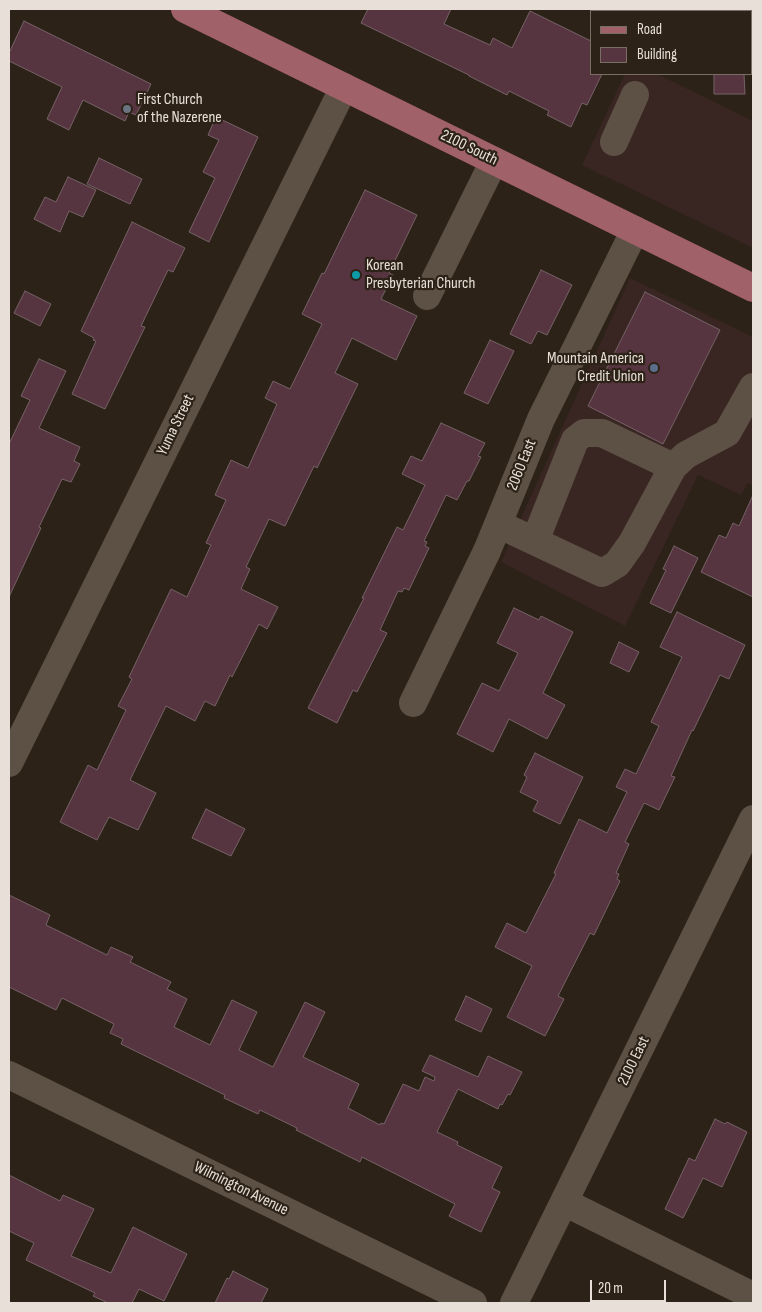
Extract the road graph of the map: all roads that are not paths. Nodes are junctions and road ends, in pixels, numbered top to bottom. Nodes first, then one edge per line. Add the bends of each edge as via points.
1 (186, 9) edge
2 (344, 87) junction
3 (635, 95) dead end
4 (614, 142) dead end
5 (494, 161) junction
6 (635, 230) junction
7 (753, 288) edge
8 (426, 296) dead end
9 (753, 387) edge
10 (673, 468) junction
11 (498, 524) junction
12 (535, 541) junction
13 (413, 703) dead end
14 (9, 763) edge
15 (753, 820) edge
16 (9, 1075) edge
17 (564, 1202) junction
18 (753, 1296) edge
19 (472, 1303) edge
20 (514, 1303) edge

1 - 2 main road, 2100 South
2 - 5 main road, 2100 South
2 - 14 street, Yuma Street
3 - 4 street
5 - 6 main road, 2100 South
5 - 8 street
6 - 7 main road, 2100 South
6 - 11 street, 2060 East via 547,406
9 - 10 street via 727,433 686,455
10 - 12 street via 617,564 602,572
10 - 12 street via 602,433 584,433 575,440
11 - 12 street
11 - 13 street, 2060 East
15 - 17 street, 2100 East
16 - 19 street, Wilmington Avenue
17 - 18 street
17 - 20 street, 2100 East

